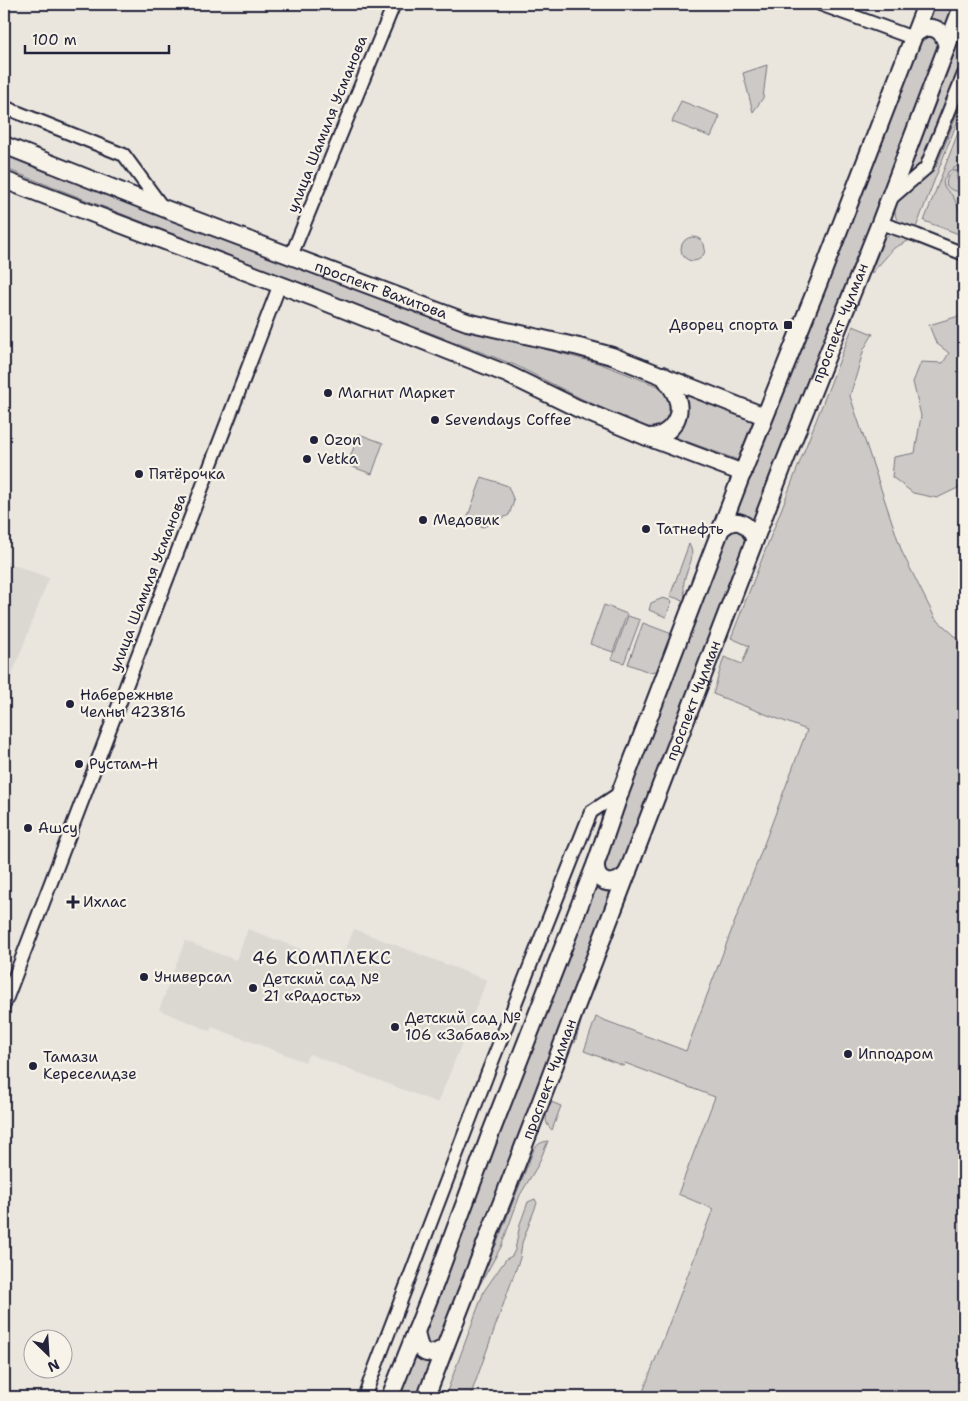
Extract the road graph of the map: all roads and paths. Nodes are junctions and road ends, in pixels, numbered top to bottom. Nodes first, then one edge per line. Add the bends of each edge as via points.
1 (394, 4) edge
2 (820, 4) edge
3 (926, 4) edge
4 (963, 4) edge
5 (913, 37) junction
6 (947, 47) junction
7 (964, 74) edge
8 (4, 107) edge
9 (4, 145) edge
10 (4, 180) edge
11 (889, 200) junction
12 (163, 208) junction
13 (880, 223) junction
14 (964, 254) edge
15 (291, 256) junction
16 (280, 284) junction
17 (663, 375) junction
18 (764, 416) junction
19 (648, 438) junction
20 (743, 473) junction
21 (721, 529) junction
22 (755, 540) junction
23 (620, 793) junction
24 (596, 863) junction
25 (628, 872) junction
26 (4, 1005) edge
27 (416, 1331) junction
28 (444, 1348) junction
29 (364, 1397) edge
30 (390, 1397) edge
31 (426, 1397) edge

1 - 15 street, улица Шамиля Усманова
2 - 5 street
3 - 5 main road
4 - 6 main road, проспект Чулман
5 - 6 main road via 922,29 933,28 945,36
5 - 18 main road
6 - 11 main road, проспект Чулман
7 - 11 street via 926,168
8 - 12 street via 124,155
9 - 12 main road, проспект Вахитова
10 - 16 main road, проспект Вахитова
11 - 13 main road, проспект Чулман
12 - 15 main road, проспект Вахитова
13 - 14 street
13 - 22 main road, проспект Чулман
15 - 17 main road, проспект Вахитова via 467,322 579,347
16 - 19 main road, проспект Вахитова via 507,374
16 - 26 street, улица Шамиля Усманова
17 - 18 main road, проспект Вахитова
17 - 19 main road via 676,396 679,412 668,432
18 - 20 main road
19 - 20 main road, проспект Вахитова
20 - 21 main road
21 - 22 main road via 728,523 743,523
21 - 23 main road
22 - 25 main road, проспект Чулман
23 - 24 main road
23 - 29 street via 591,812
24 - 25 main road via 599,878 603,881 619,881
24 - 27 main road
25 - 28 main road, проспект Чулман
27 - 28 main road via 422,1351 435,1354
27 - 30 main road
28 - 31 main road, проспект Чулман

